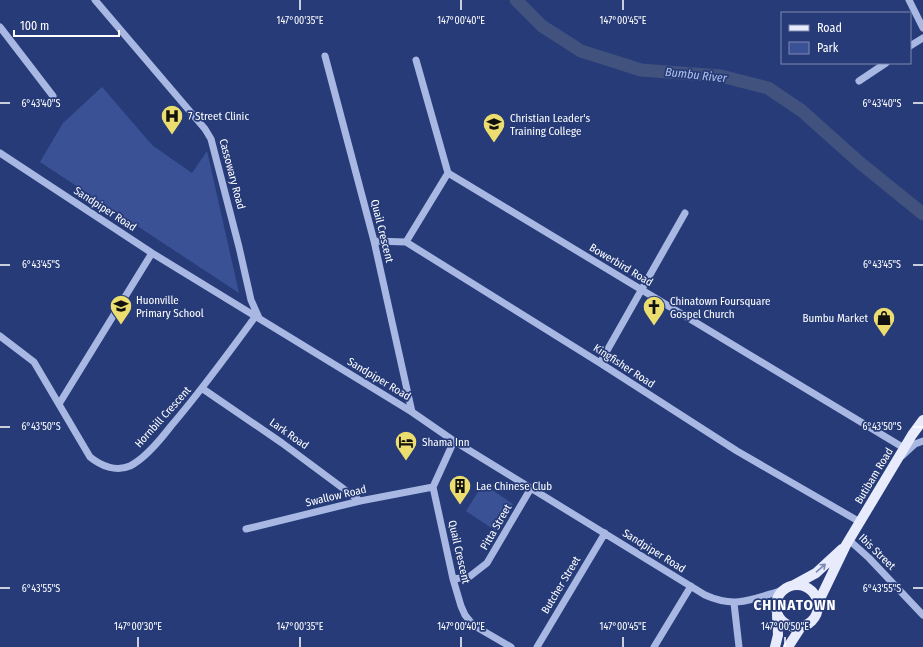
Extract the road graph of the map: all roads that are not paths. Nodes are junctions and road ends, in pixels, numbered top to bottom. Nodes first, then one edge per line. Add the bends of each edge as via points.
1 (95, 0) edge
2 (909, 0) edge
3 (0, 27) edge
4 (923, 28) edge
5 (923, 38) edge
6 (911, 45) edge
7 (325, 56) dead end
8 (416, 60) dead end
9 (884, 64) edge
10 (859, 81) dead end
11 (53, 96) dead end
12 (0, 153) edge
13 (448, 173) junction
14 (685, 213) dead end
15 (374, 241) junction
16 (406, 242) junction
17 (152, 253) junction
18 (640, 290) junction
19 (258, 319) junction
20 (0, 336) edge
21 (600, 363) junction
22 (203, 389) junction
23 (59, 404) junction
24 (412, 412) junction
25 (923, 420) edge
26 (454, 441) junction
27 (923, 441) edge
28 (904, 448) junction
29 (896, 462) junction
30 (433, 486) junction
31 (531, 488) junction
32 (360, 501) junction
33 (860, 522) junction
34 (246, 529) dead end
35 (604, 533) junction
36 (847, 542) junction
37 (453, 579) junction
38 (691, 586) junction
39 (788, 588) junction
40 (755, 599) junction
41 (734, 603) junction
42 (818, 603) junction
43 (776, 611) junction
44 (923, 615) edge
45 (801, 627) junction
46 (511, 647) edge
47 (537, 647) edge
48 (654, 647) edge
49 (739, 647) edge
50 (775, 647) edge
51 (788, 647) edge

1 - 19 street, Cassowary Road via 211,139
2 - 4 street
3 - 11 street
5 - 6 street
7 - 15 street, Quail Crescent
8 - 13 street
9 - 10 street
12 - 17 street, Sandpiper Road
13 - 16 street
13 - 18 street, Bowerbird Road
14 - 18 street
15 - 16 street
15 - 24 street, Quail Crescent
16 - 21 street, Kingfisher Road
17 - 19 street, Sandpiper Road
17 - 23 street
18 - 21 street
18 - 28 street, Bowerbird Road
19 - 22 street, Hornbill Crescent
19 - 24 street, Sandpiper Road
20 - 23 street, Hornbill Crescent via 34,362
21 - 33 street, Kingfisher Road via 737,451
22 - 23 street, Hornbill Crescent via 159,441 130,466 122,468 98,464 90,457
22 - 32 street, Lark Road
24 - 26 street, Sandpiper Road
25 - 28 main road, Butibam Road
26 - 30 street
26 - 31 street, Sandpiper Road
27 - 29 street via 915,444
28 - 29 main road, Butibam Road
29 - 33 main road, Butibam Road
30 - 32 street, Swallow Road
30 - 37 street, Quail Crescent
31 - 35 street, Sandpiper Road
31 - 37 street, Pitta Street via 487,563 469,577
32 - 34 street, Swallow Road
33 - 36 main road, Butibam Road
35 - 38 street, Sandpiper Road
35 - 47 street, Butcher Street
39 -> 36 main road, Butibam Road via 816,573
36 - 42 main road, Butibam Road
36 - 44 street, Ibis Street via 869,558
37 - 46 street, Quail Crescent via 461,606 472,625
38 - 41 street, Sandpiper Road via 713,598
38 - 48 street
39 - 40 street, Sandpiper Road
39 - 42 main road via 801,586 809,589
39 - 43 main road via 779,595
40 - 41 street, Sandpiper Road
40 - 43 street
41 - 49 street
42 - 45 main road via 818,612 814,620
43 - 45 main road via 786,625
43 - 50 main road via 778,635
45 - 51 main road

